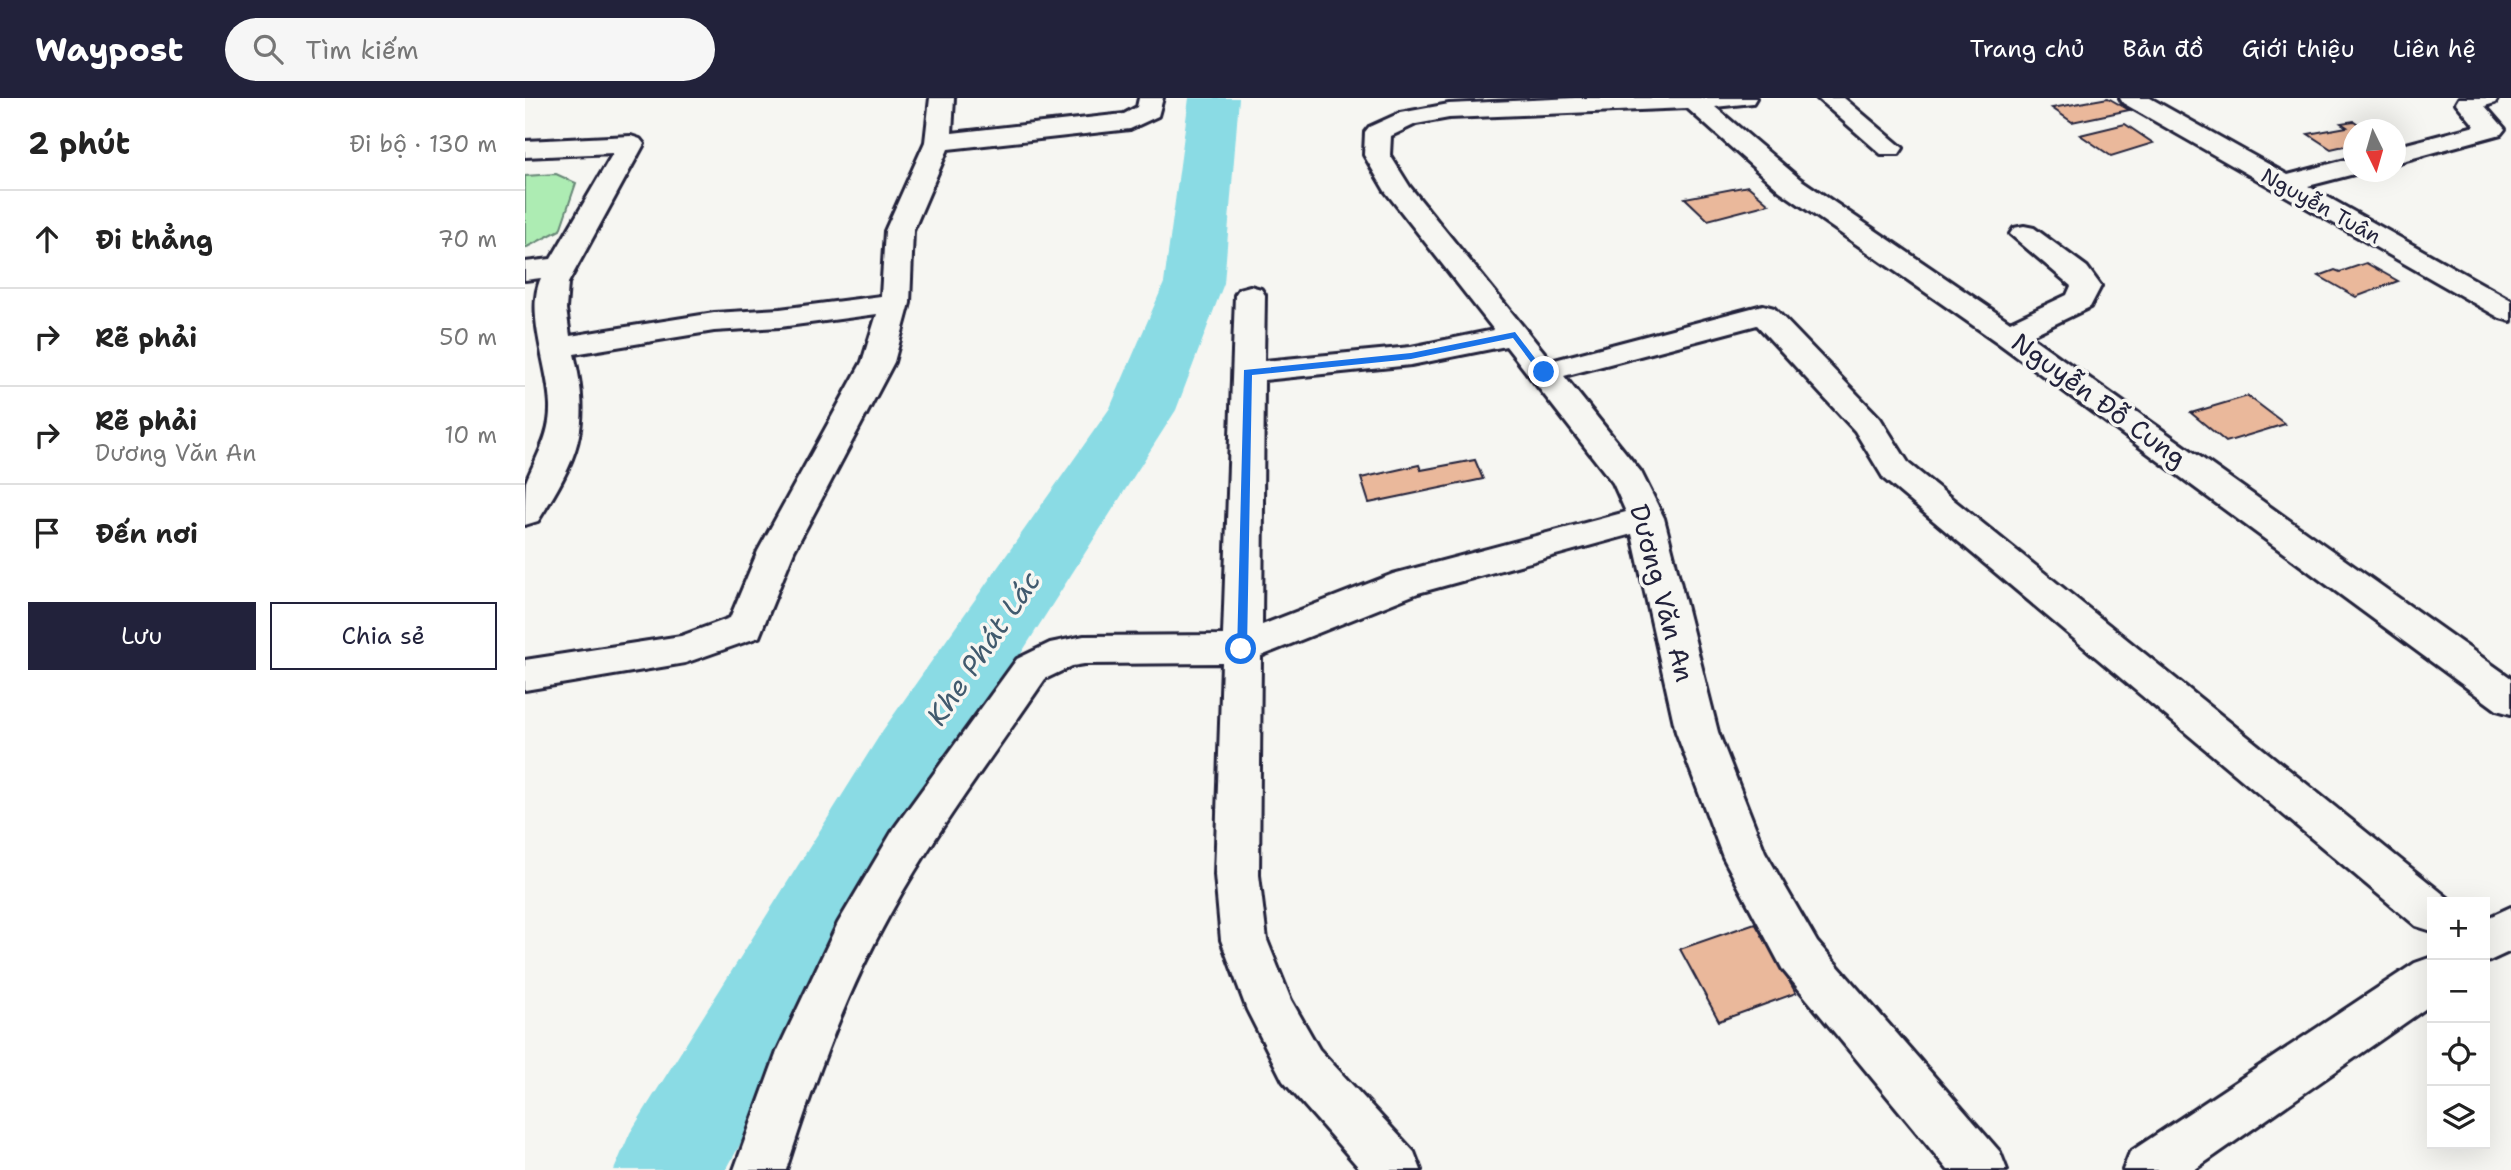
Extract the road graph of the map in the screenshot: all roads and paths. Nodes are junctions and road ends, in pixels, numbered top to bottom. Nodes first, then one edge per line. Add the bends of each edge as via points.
1 (942, 98) edge
2 (1151, 98) edge
3 (1744, 98) edge
4 (1829, 98) edge
5 (2132, 98) edge
6 (2486, 98) edge
7 (1692, 100) edge
8 (1474, 103) edge
9 (938, 142) junction
10 (1890, 148) dead end
11 (525, 149) edge
12 (2406, 152) edge
13 (2343, 169) edge
14 (2282, 185) junction
15 (2024, 234) dead end
16 (561, 267) junction
17 (525, 271) edge
18 (1250, 295) dead end
19 (895, 303) junction
20 (2511, 312) edge
21 (1515, 335) junction
22 (2008, 335) junction
23 (555, 348) junction
24 (1248, 372) junction
25 (1544, 372) junction
26 (525, 513) edge
27 (1646, 518) junction
28 (1241, 649) junction
29 (525, 675) edge
30 (2511, 699) edge
31 (2427, 908) edge
32 (2511, 927) edge
33 (2490, 940) edge
34 (2427, 981) edge
35 (760, 1170) edge
36 (1395, 1170) edge
37 (1981, 1170) edge
38 (2149, 1170) edge

1 - 9 street
2 - 9 street via 1149,111 1130,121
3 - 7 street, Dương Văn An
4 - 10 street
5 - 14 street, Nguyễn Tuân
6 - 12 street via 2468,103 2492,129
7 - 8 street, Dương Văn An
7 - 22 street, Nguyễn Đỗ Cung via 1790,185
8 - 21 street, Dương Văn An via 1409,118 1378,132 1377,155 1399,191
9 - 19 street via 899,231
11 - 16 street via 631,144
13 - 14 street
14 - 20 street, Nguyễn Tuân
15 - 22 street via 2077,273 2086,286 2079,301
16 - 17 street
16 - 23 street via 551,289
18 - 24 street
19 - 23 street via 714,322
19 - 29 street via 878,362 776,551 745,627 685,649
21 - 24 street via 1411,356
21 - 25 street, Dương Văn An
22 - 30 street, Nguyễn Đỗ Cung
23 - 26 street via 565,374 566,426
24 - 28 street
25 - 27 street, Dương Văn An via 1629,480
25 - 31 street via 1763,314 1868,425 1896,471
27 - 28 street via 1406,583
27 - 37 street, Dương Văn An via 1697,732 1745,857 1800,956
28 - 35 street via 1084,650 1064,653 1031,669 895,866 835,977
28 - 36 street via 1237,875 1244,940 1271,1010 1301,1065
32 - 33 street
34 - 38 street

